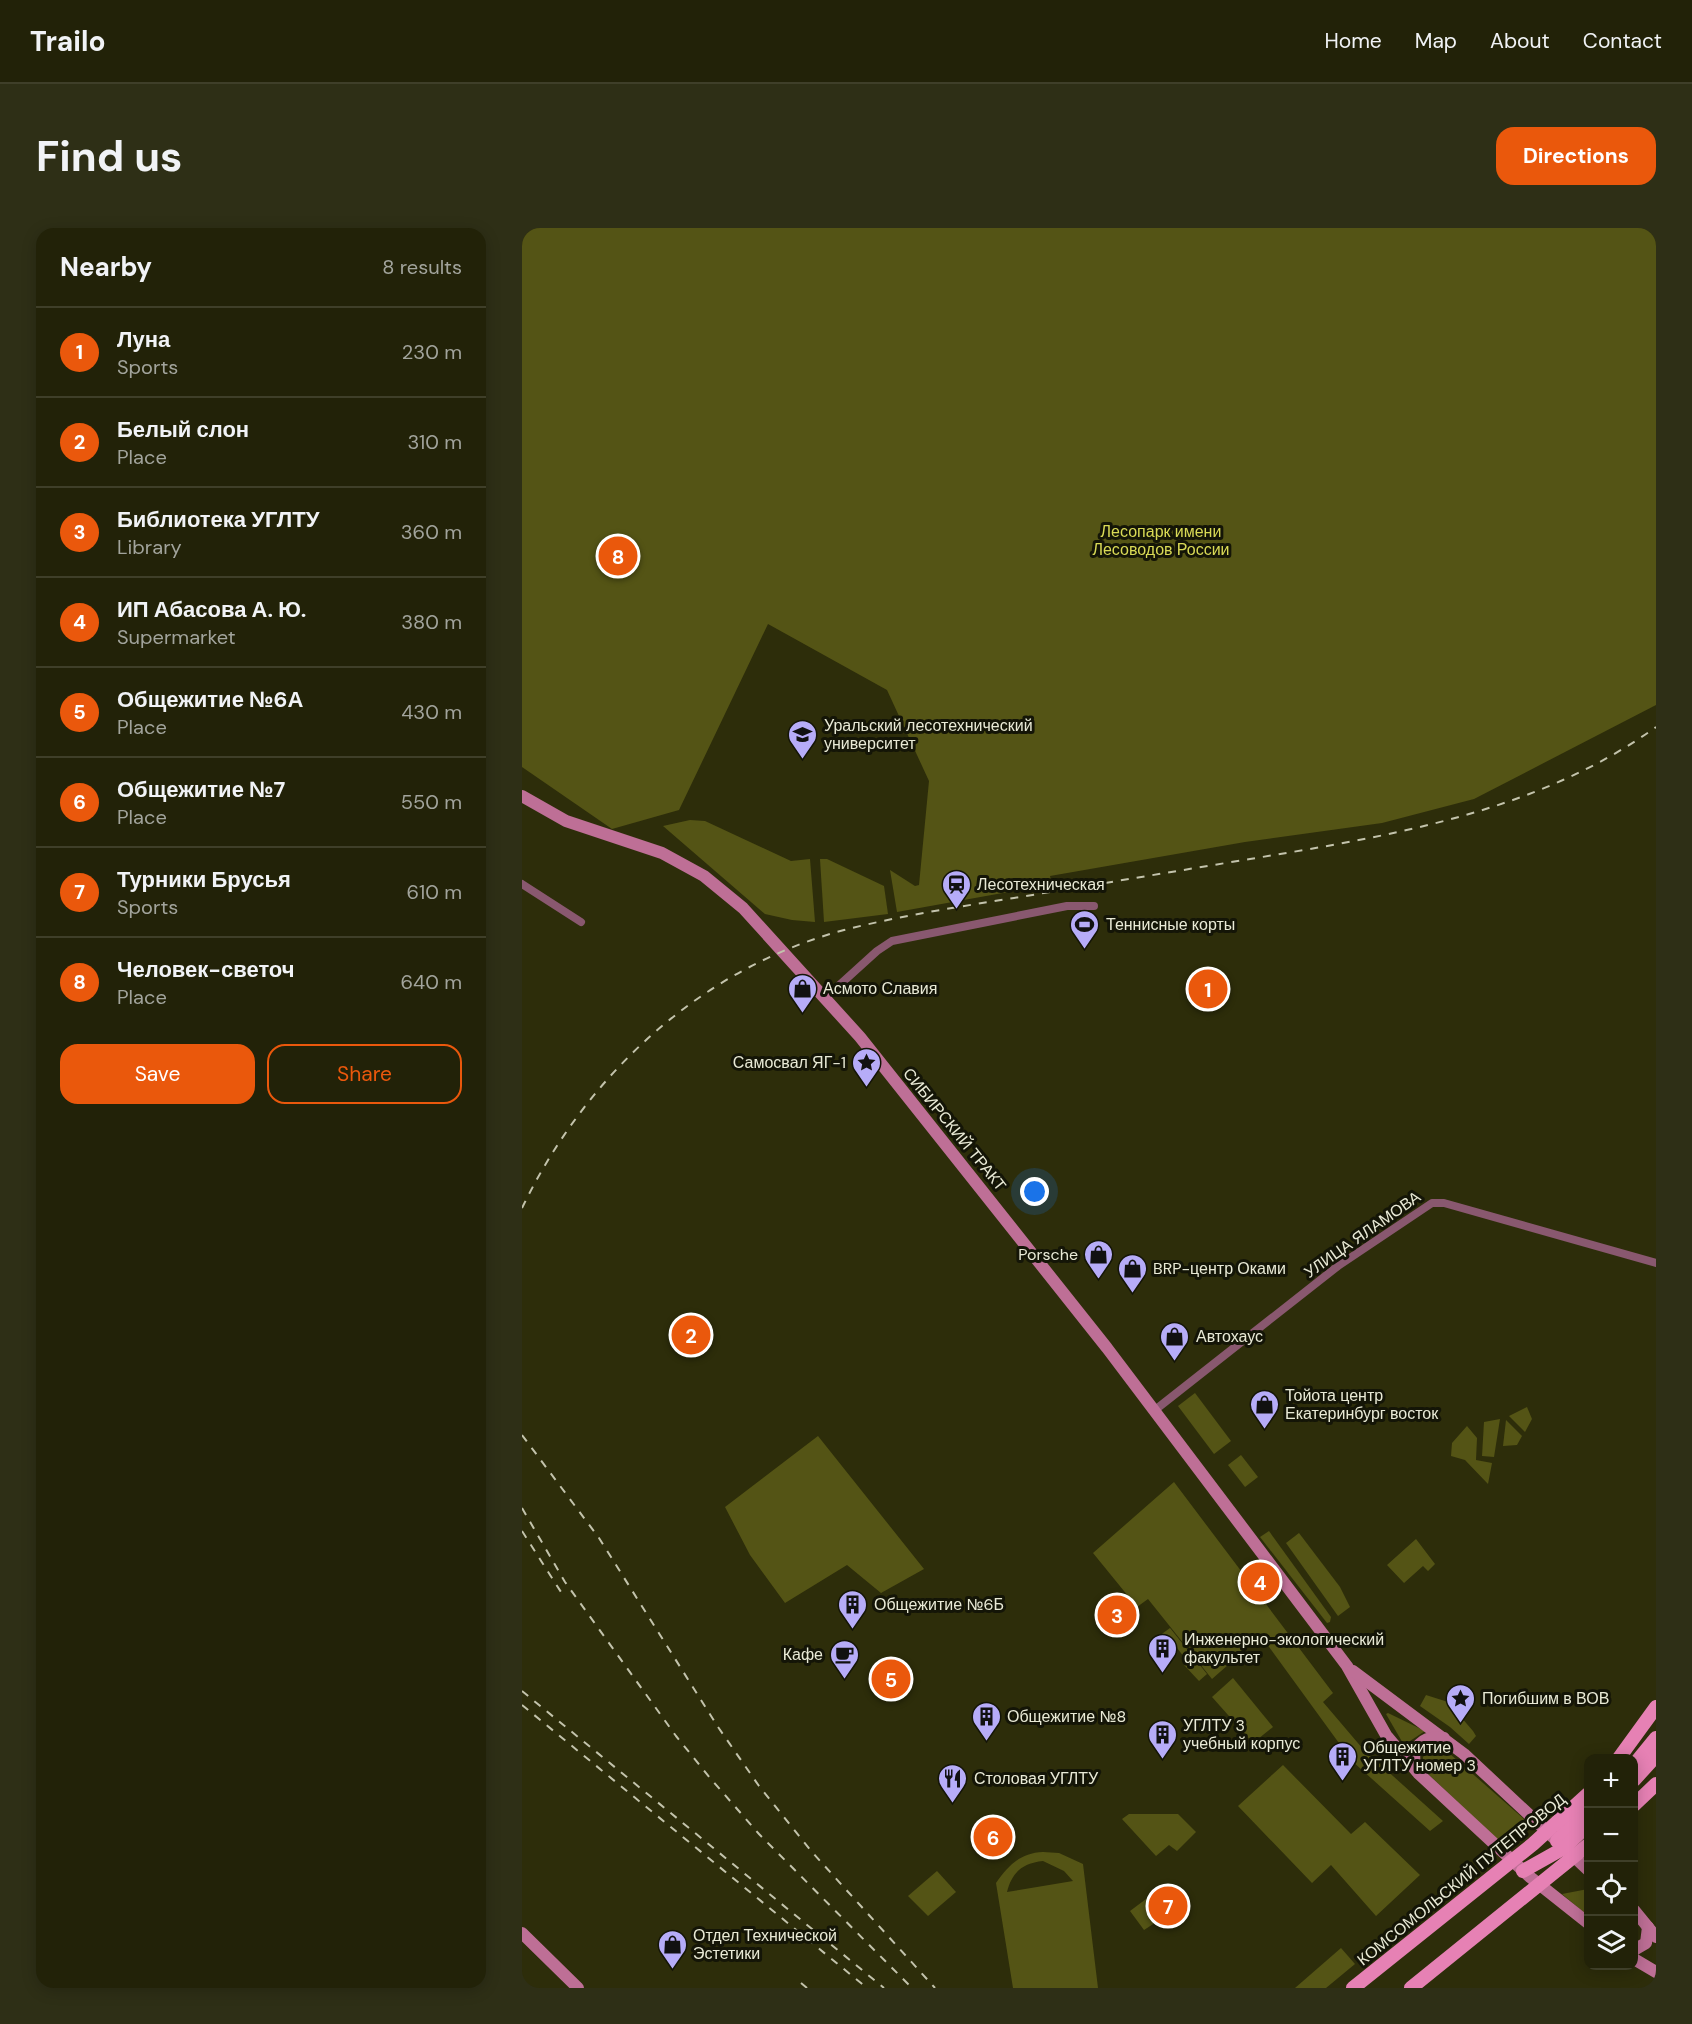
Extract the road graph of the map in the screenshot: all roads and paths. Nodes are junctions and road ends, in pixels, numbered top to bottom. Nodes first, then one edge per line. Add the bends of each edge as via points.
1 (522, 796) edge
2 (522, 884) edge
3 (1094, 906) dead end
4 (580, 922) dead end
5 (824, 999) junction
6 (1656, 1263) edge
7 (1155, 1410) junction
8 (1347, 1666) junction
9 (1656, 1707) edge
10 (1411, 1715) junction
11 (1377, 1719) junction
12 (1444, 1738) junction
13 (1656, 1738) edge
14 (1622, 1754) edge
15 (1656, 1756) edge
16 (1638, 1760) edge
17 (1418, 1773) junction
18 (1638, 1776) edge
19 (1656, 1784) edge
20 (1584, 1798) edge
21 (1638, 1802) edge
22 (1584, 1815) edge
23 (1584, 1828) edge
24 (1560, 1844) junction
25 (1584, 1848) edge
26 (1584, 1866) edge
27 (1523, 1871) junction
28 (1638, 1915) edge
29 (1584, 1920) edge
30 (1648, 1927) junction
31 (522, 1933) edge
32 (1656, 1937) edge
33 (1638, 1947) edge
34 (1638, 1961) edge
35 (1656, 1972) edge
36 (578, 1988) edge
37 (1353, 1988) edge
38 (1411, 1988) edge

1 - 5 main road, СИБИРСКИЙ ТРАКТ via 566,821 662,853 704,876 743,908
2 - 4 street
3 - 5 street via 1067,906 892,941
5 - 7 main road, СИБИРСКИЙ ТРАКТ via 935,1128
6 - 7 street, УЛИЦА ЯЛАМОВА via 1444,1203 1432,1203 1338,1266
7 - 8 main road, СИБИРСКИЙ ТРАКТ
8 - 10 main road, СИБИРСКИЙ ТРАКТ
8 - 11 main road, СИБИРСКИЙ ТРАКТ
9 - 14 main road
10 - 11 main road via 1383,1709
10 - 12 main road, СИБИРСКИЙ ТРАКТ
11 - 17 main road, СИБИРСКИЙ ТРАКТ
12 - 17 main road via 1420,1742 1414,1754
12 - 24 main road, СИБИРСКИЙ ТРАКТ
13 - 16 main road
15 - 18 main road
17 - 27 main road, СИБИРСКИЙ ТРАКТ
19 - 21 main road
20 - 37 main road, КОМСОМОЛЬСКИЙ ПУТЕПРОВОД, bridge via 1533,1844
22 - 24 main road
23 - 24 main road
24 - 26 main road, СИБИРСКИЙ ТРАКТ
24 - 27 main road, КОМСОМОЛЬСКИЙ ПУТЕПРОВОД
25 - 38 main road, bridge
27 - 29 main road, СИБИРСКИЙ ТРАКТ
28 - 30 main road
30 - 32 main road
30 - 33 main road via 1646,1942
31 - 36 main road
34 - 35 main road

